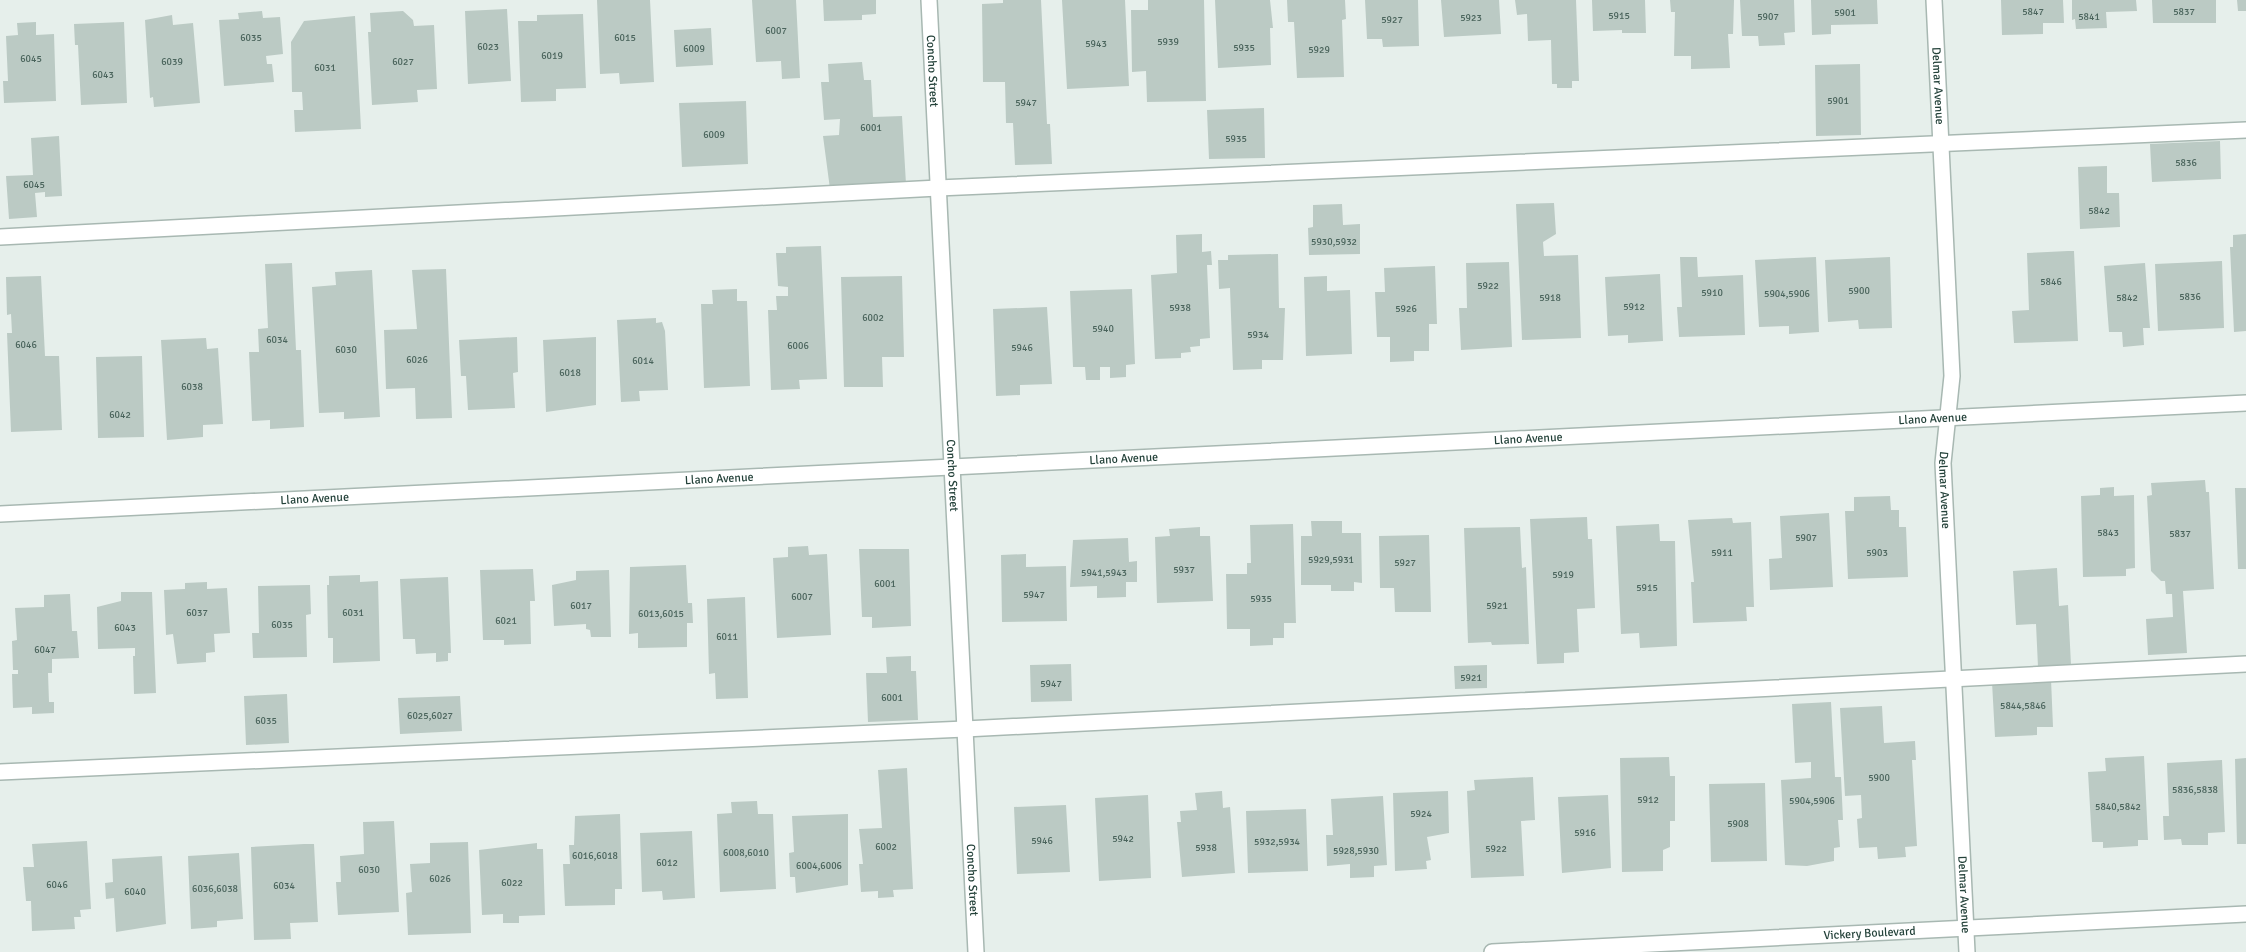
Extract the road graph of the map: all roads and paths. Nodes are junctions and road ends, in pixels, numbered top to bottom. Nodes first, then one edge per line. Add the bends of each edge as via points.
1 (929, 0) edge
2 (1934, 0) edge
3 (2246, 130) edge
4 (1940, 143) junction
5 (938, 188) junction
6 (0, 237) edge
7 (2246, 403) edge
8 (1948, 418) junction
9 (952, 467) junction
10 (0, 514) edge
11 (2246, 664) edge
12 (1955, 679) junction
13 (965, 730) junction
14 (0, 772) edge
15 (2246, 914) edge
16 (1965, 928) junction
17 (976, 952) edge
18 (1492, 952) edge
19 (1967, 952) edge

1 - 5 street, Concho Street
2 - 4 street, Delmar Avenue
3 - 4 street
4 - 5 street
4 - 8 street, Delmar Avenue via 1952,376
5 - 6 street
5 - 9 street, Concho Street
7 - 8 street, Llano Avenue
8 - 9 street, Llano Avenue
8 - 12 street, Delmar Avenue via 1943,463
9 - 10 street, Llano Avenue
9 - 13 street, Concho Street
11 - 12 street
12 - 13 street
12 - 16 street, Delmar Avenue
13 - 14 street
13 - 17 street, Concho Street
15 - 16 street, Vickery Boulevard
16 - 18 street, Vickery Boulevard
16 - 19 street, Delmar Avenue

